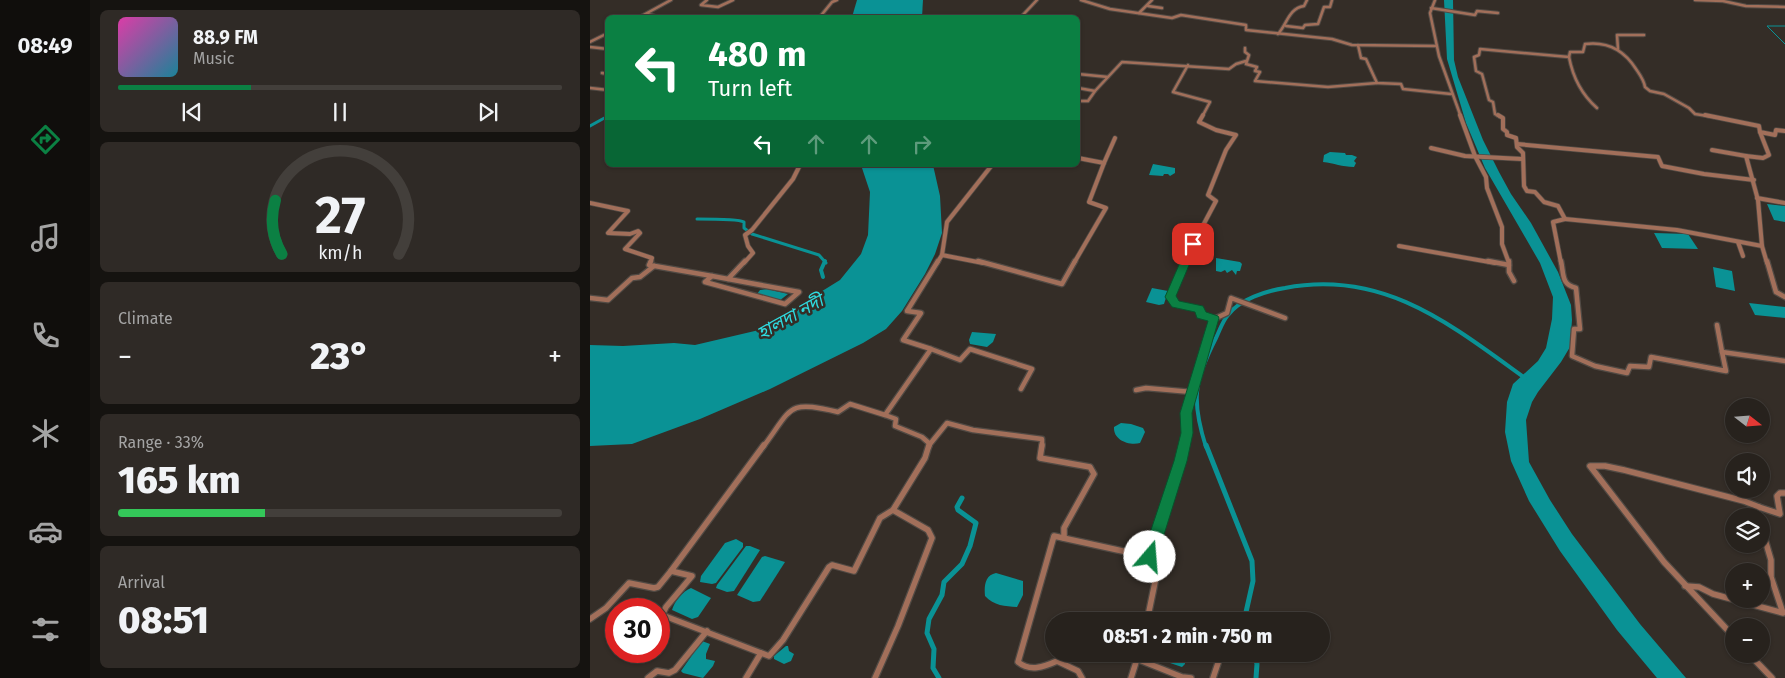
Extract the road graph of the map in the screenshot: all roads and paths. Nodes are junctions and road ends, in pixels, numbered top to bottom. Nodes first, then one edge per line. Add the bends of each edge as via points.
1 (671, 0) edge
2 (708, 0) edge
3 (733, 0) edge
4 (838, 0) edge
5 (1037, 0) edge
6 (1081, 0) edge
7 (1152, 0) edge
8 (1307, 0) edge
9 (1332, 0) edge
10 (1435, 0) edge
11 (1695, 0) edge
12 (1148, 6) junction
13 (1785, 7) edge
14 (1162, 8) dead end
15 (1431, 8) junction
16 (1498, 13) dead end
17 (645, 14) joint
18 (1139, 14) junction
19 (649, 15) edge
20 (821, 15) edge
21 (1023, 15) edge
22 (1286, 26) junction
23 (605, 34) edge
24 (1278, 34) junction
25 (1644, 35) dead end
26 (590, 42) edge
27 (1358, 45) junction
28 (1437, 46) junction
29 (590, 47) edge
30 (1245, 48) dead end
31 (605, 49) edge
32 (1618, 49) junction
33 (1569, 57) junction
34 (1246, 61) junction
35 (1188, 65) junction
36 (602, 73) dead end
37 (605, 74) edge
38 (1080, 74) edge
39 (1108, 77) junction
40 (1377, 83) junction
41 (590, 88) edge
42 (1080, 88) edge
43 (605, 90) edge
44 (1096, 91) junction
45 (1451, 94) junction
46 (1080, 101) edge
47 (1597, 108) dead end
48 (1785, 131) edge
49 (1760, 132) junction
50 (1115, 138) dead end
51 (1518, 144) junction
52 (1431, 148) dead end
53 (1712, 150) dead end
54 (1476, 156) junction
55 (1746, 156) junction
56 (1080, 158) edge
57 (1522, 159) junction
58 (1104, 163) junction
59 (799, 167) edge
60 (991, 167) edge
61 (1754, 180) junction
62 (1757, 198) junction
63 (590, 203) edge
64 (1785, 203) edge
65 (1565, 219) junction
66 (1738, 242) junction
67 (1399, 246) dead end
68 (1762, 246) junction
69 (942, 255) junction
70 (1743, 256) dead end
71 (1509, 265) junction
72 (654, 266) junction
73 (712, 276) junction
74 (728, 279) junction
75 (1514, 281) dead end
76 (1785, 297) edge
77 (590, 298) edge
78 (1214, 318) junction
79 (1285, 318) dead end
80 (1717, 325) dead end
81 (931, 349) junction
82 (1722, 352) junction
83 (1785, 362) edge
84 (1021, 389) dead end
85 (1136, 390) dead end
86 (1192, 392) junction
87 (885, 415) junction
88 (930, 444) junction
89 (1785, 493) edge
90 (1759, 507) joint
91 (893, 510) junction
92 (1064, 538) junction
93 (1769, 553) edge
94 (1150, 557) junction
95 (671, 571) junction
96 (1685, 586) junction
97 (1149, 612) edge
98 (590, 619) edge
99 (1725, 628) edge
100 (707, 631) junction
101 (761, 652) junction
102 (1136, 662) edge
103 (1151, 662) edge
104 (1218, 662) edge
105 (1758, 663) edge
106 (1182, 677) edge
107 (648, 678) edge
108 (746, 678) edge
109 (875, 678) edge
110 (1082, 678) edge
111 (1131, 678) edge
112 (1191, 678) edge
113 (1213, 678) edge
114 (1772, 678) edge

1 - 17 street
2 - 3 street via 701,6 718,7
4 - 20 street via 832,2
5 - 21 street
6 - 18 street
7 - 12 street
8 - 22 street via 1304,6 1293,8
9 - 22 street via 1330,7 1324,7 1318,24 1303,28
10 - 15 street
11 - 13 street
12 - 14 street
12 - 18 street
15 - 16 street via 1459,14 1474,15 1477,11
15 - 28 street via 1430,19
17 - 19 street
18 - 24 street via 1168,18 1181,15 1246,25 1246,30
22 - 24 street
23 - 26 street
24 - 27 street
25 - 32 street via 1617,35
27 - 28 street
27 - 40 street via 1361,58 1366,59
28 - 45 street
29 - 31 street
30 - 34 street via 1249,55
32 - 33 street via 1590,43 1585,44 1583,52 1570,52
32 - 49 street via 1628,56 1650,91 1664,94 1695,114 1759,126
33 - 47 street via 1579,89
33 - 51 street via 1495,49 1480,49 1479,55 1474,57 1476,72 1482,74 1495,114 1503,118 1507,135 1516,138
34 - 35 street via 1230,68
34 - 40 street via 1246,64 1257,67 1254,71 1260,72 1255,81 1328,87
35 - 39 street via 1122,62
35 - 78 street via 1173,92 1210,102 1199,122 1236,134 1208,195 1216,201 1185,258 1170,297 1176,304 1199,309 1201,315
36 - 37 street
38 - 39 street
39 - 44 street
40 - 45 street
41 - 43 street
42 - 44 street
44 - 46 street via 1088,100
45 - 54 street
48 - 49 street via 1776,130 1775,135
49 - 55 street via 1769,155 1763,158
50 - 58 street
51 - 57 street
51 - 61 street via 1658,157 1662,166
52 - 54 street
53 - 55 street
54 - 57 street
54 - 71 street via 1502,227 1502,244
55 - 61 street
56 - 58 street
57 - 65 street via 1527,191 1535,192 1544,204 1558,206
58 - 69 street via 1089,202 1106,208 1062,284
59 - 74 street via 793,179 745,235 753,253
60 - 69 street via 947,222
61 - 62 street
62 - 64 street
62 - 68 street
63 - 72 street via 628,211 608,233 638,231 640,234 625,248 652,258 649,265
65 - 66 street via 1677,230
65 - 82 street via 1553,222 1565,282 1576,288 1580,329 1574,329 1572,356 1595,366 1627,373 1630,366 1649,367 1651,357 1726,371
66 - 68 street
66 - 70 street
67 - 71 street
68 - 76 street via 1776,292
69 - 81 street via 907,311 921,312 902,340
71 - 75 street
72 - 73 street
72 - 77 street via 640,277 632,278 608,300
73 - 74 street
73 - 74 street via 705,282 785,304 799,292
78 - 79 street via 1227,313 1231,298
78 - 86 street
80 - 82 street
81 - 84 street via 942,356 960,360 970,349 1032,369
81 - 87 street
82 - 83 street
85 - 86 street
86 - 94 street via 1186,413 1187,433 1181,461
87 - 88 street via 894,416 895,426 922,437
87 - 95 street via 850,404 838,412 802,404 796,406 766,441
88 - 91 street
88 - 92 street via 947,423 973,430 1042,439 1040,458 1090,468 1094,474 1064,528
89 - 90 street via 1777,496 1780,514
90 - 96 street via 1688,485 1590,466
91 - 101 street via 880,518 857,568 854,571 829,567 783,640 769,656
91 - 109 street via 928,530 932,538
92 - 94 street
92 - 110 street via 1054,536 1018,662 1026,668 1042,669 1057,661 1078,671
93 - 96 street via 1771,577 1783,613 1713,594 1699,587
94 - 97 street via 1160,558
95 - 98 street via 658,587 629,583 612,604
95 - 100 street via 692,576 662,615
96 - 99 street
100 - 101 street
100 - 107 street via 676,669 669,673 657,671
101 - 108 street
102 - 111 street
103 - 106 street
104 - 113 street
105 - 114 street
106 - 112 street

